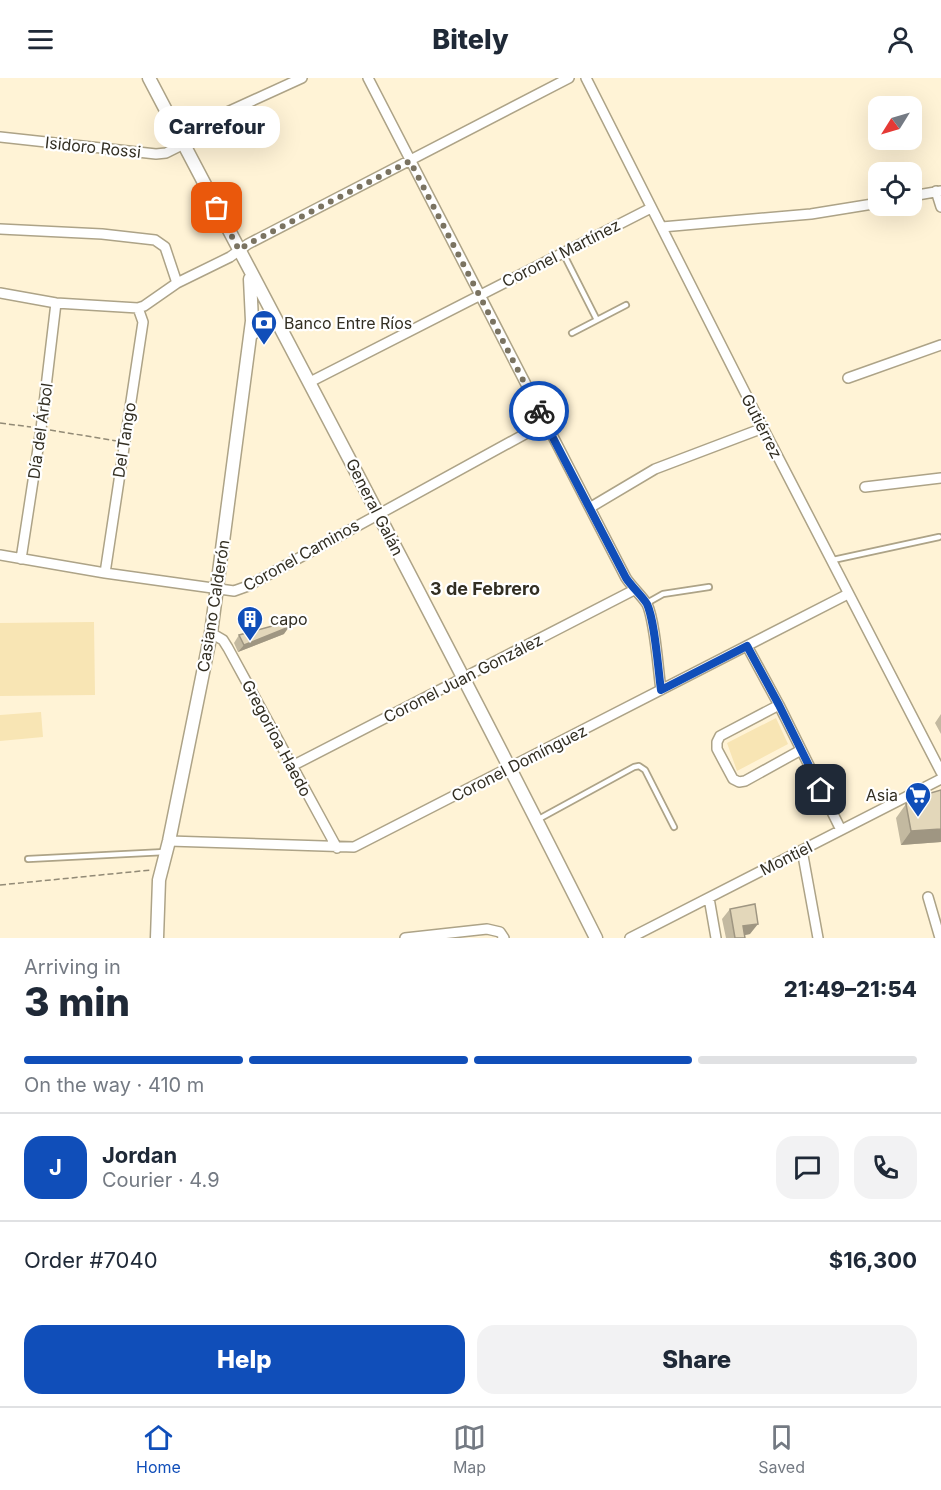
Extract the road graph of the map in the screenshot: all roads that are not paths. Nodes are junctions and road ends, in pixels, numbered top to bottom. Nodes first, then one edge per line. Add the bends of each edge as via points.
1 (149, 78) edge
2 (302, 78) edge
3 (368, 78) edge
4 (569, 78) edge
5 (586, 78) edge
6 (0, 137) edge
7 (181, 139) junction
8 (410, 161) junction
9 (938, 191) edge
10 (922, 194) edge
11 (868, 205) edge
12 (941, 207) edge
13 (651, 208) junction
14 (662, 228) junction
15 (0, 229) edge
16 (239, 250) junction
17 (563, 252) junction
18 (249, 271) junction
19 (177, 283) junction
20 (0, 293) edge
21 (479, 294) junction
22 (56, 303) junction
23 (626, 305) dead end
24 (138, 308) junction
25 (597, 320) junction
26 (280, 326) junction
27 (572, 333) dead end
28 (250, 336) junction
29 (941, 345) edge
30 (848, 378) dead end
31 (310, 382) junction
32 (545, 423) junction
33 (763, 428) junction
34 (941, 478) edge
35 (865, 487) dead end
36 (591, 507) junction
37 (378, 513) junction
38 (939, 537) dead end
39 (0, 555) edge
40 (21, 559) junction
41 (831, 561) junction
42 (105, 573) junction
43 (709, 587) dead end
44 (217, 589) junction
45 (634, 590) junction
46 (848, 594) junction
47 (646, 603) junction
48 (211, 633) junction
49 (747, 646) junction
50 (462, 678) junction
51 (661, 690) junction
52 (779, 705) junction
53 (801, 750) junction
54 (292, 765) junction
55 (510, 767) junction
56 (941, 772) edge
57 (941, 779) edge
58 (537, 820) junction
59 (674, 826) dead end
60 (841, 830) junction
61 (167, 847) junction
62 (337, 848) junction
63 (802, 850) junction
64 (28, 859) dead end
65 (928, 897) dead end
66 (709, 898) junction
67 (157, 938) edge
68 (405, 938) edge
69 (504, 938) edge
70 (596, 938) edge
71 (630, 938) edge
72 (716, 938) edge
73 (818, 938) edge
74 (940, 938) edge

1 - 7 street, General Galán
2 - 7 street, Isidoro Rossi
3 - 8 street
4 - 8 street
5 - 13 street, Gutiérrez
6 - 7 street, Isidoro Rossi via 156,154 166,153
7 - 16 street, General Galán
8 - 16 street
8 - 21 street
9 - 10 street
9 - 12 street
11 - 14 street
13 - 14 street, Gutiérrez
13 - 17 street, Coronel Martínez
14 - 33 street, Gutiérrez
15 - 19 street via 155,240 165,247
16 - 18 street, General Galán
16 - 19 street
17 - 21 street, Coronel Martínez
17 - 25 lane
18 - 26 street, General Galán
18 - 28 street, Casiano Calderón via 253,301
19 - 24 street
20 - 22 street
21 - 31 street, Coronel Martínez
21 - 32 street
22 - 24 street
22 - 40 street, Día del Árbol
23 - 25 lane
24 - 42 street, Del Tango via 143,322
25 - 27 lane
26 - 28 street via 263,320
26 - 31 street, General Galán
28 - 44 street, Casiano Calderón
29 - 30 street
31 - 37 street, General Galán
32 - 36 street
32 - 37 street, Coronel Caminos
33 - 36 street via 667,464
33 - 41 street, Gutiérrez
34 - 35 street
36 - 45 street
37 - 44 street, Coronel Caminos via 248,586 234,591
37 - 50 street, General Galán
38 - 41 lane
39 - 40 street, Coronel Caminos
40 - 42 street, Coronel Caminos
41 - 46 street, Gutiérrez
42 - 44 street, Coronel Caminos
43 - 47 lane via 663,594
44 - 48 street, Casiano Calderón
45 - 47 street
45 - 50 street, Coronel Juan González
46 - 49 street, Coronel Domínguez
46 - 56 street, Gutiérrez
47 - 51 street
48 - 54 street, Gregorioa Haedo via 228,648
48 - 61 street, Casiano Calderón
49 - 51 street, Coronel Domínguez
49 - 52 street
50 - 54 street, Coronel Juan González
50 - 55 street, General Galán
51 - 55 street, Coronel Domínguez
52 - 53 street
52 - 53 street via 720,736 717,749 733,779 739,782
53 - 60 street
54 - 62 street, Gregorioa Haedo
55 - 58 street, General Galán
55 - 62 street, Coronel Domínguez via 363,844
57 - 60 street, Montiel
58 - 59 lane via 639,766 645,770
58 - 70 street, General Galán
60 - 63 street, Montiel
61 - 62 street, Coronel Domínguez
61 - 64 lane
61 - 67 street, Casiano Calderón via 161,869
63 - 66 street, Montiel
63 - 73 street
65 - 74 street
66 - 71 street, Montiel
66 - 72 street
68 - 69 street via 488,929 500,932

